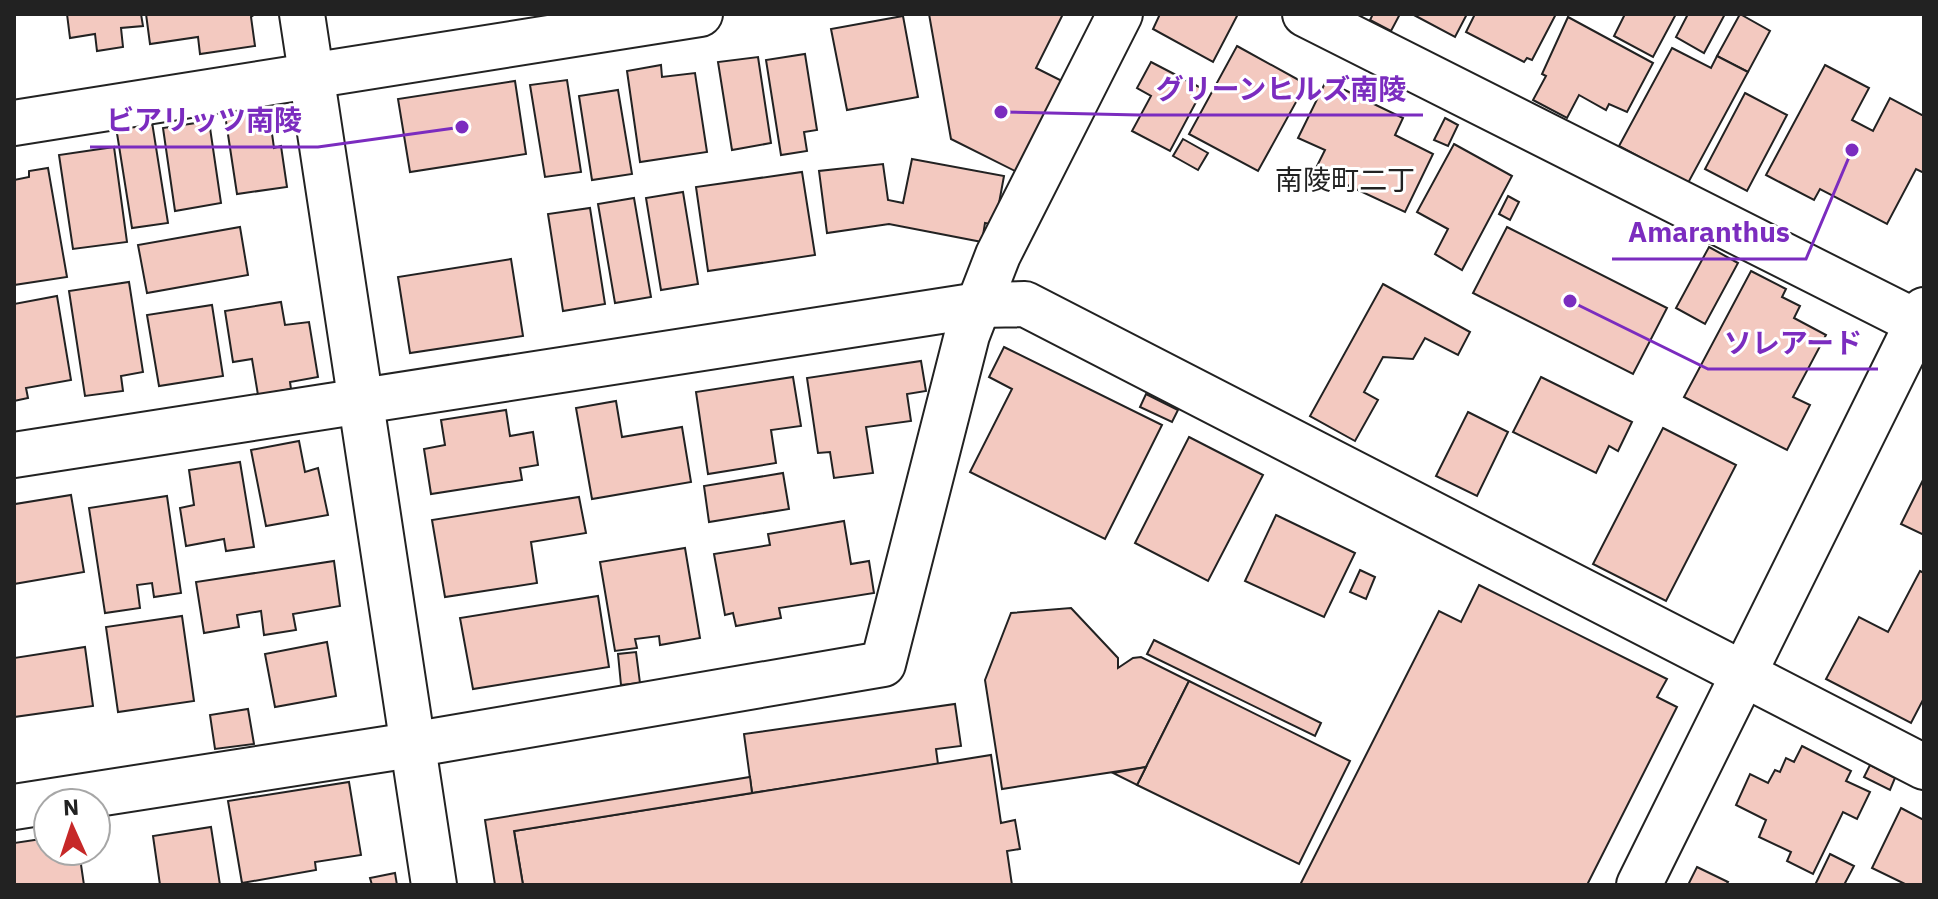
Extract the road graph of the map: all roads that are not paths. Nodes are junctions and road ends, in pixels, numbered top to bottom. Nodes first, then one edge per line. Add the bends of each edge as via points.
1 (302, 14) edge
2 (700, 14) edge
3 (1120, 14) edge
4 (1305, 14) edge
5 (311, 77) junction
6 (14, 123) edge
7 (979, 305) junction
8 (1922, 319) edge
9 (359, 402) junction
10 (14, 455) edge
11 (1742, 674) junction
12 (411, 745) junction
13 (1924, 767) edge
14 (14, 807) edge
15 (434, 885) edge
16 (1639, 885) edge

1 - 5 street
2 - 5 street
3 - 7 street via 998,255
4 - 8 street
5 - 6 street
5 - 9 street
7 - 9 street
7 - 11 street via 1025,304
7 - 12 street via 883,664
8 - 11 street
9 - 10 street
9 - 12 street
11 - 13 street
11 - 16 street
12 - 14 street
12 - 15 street

